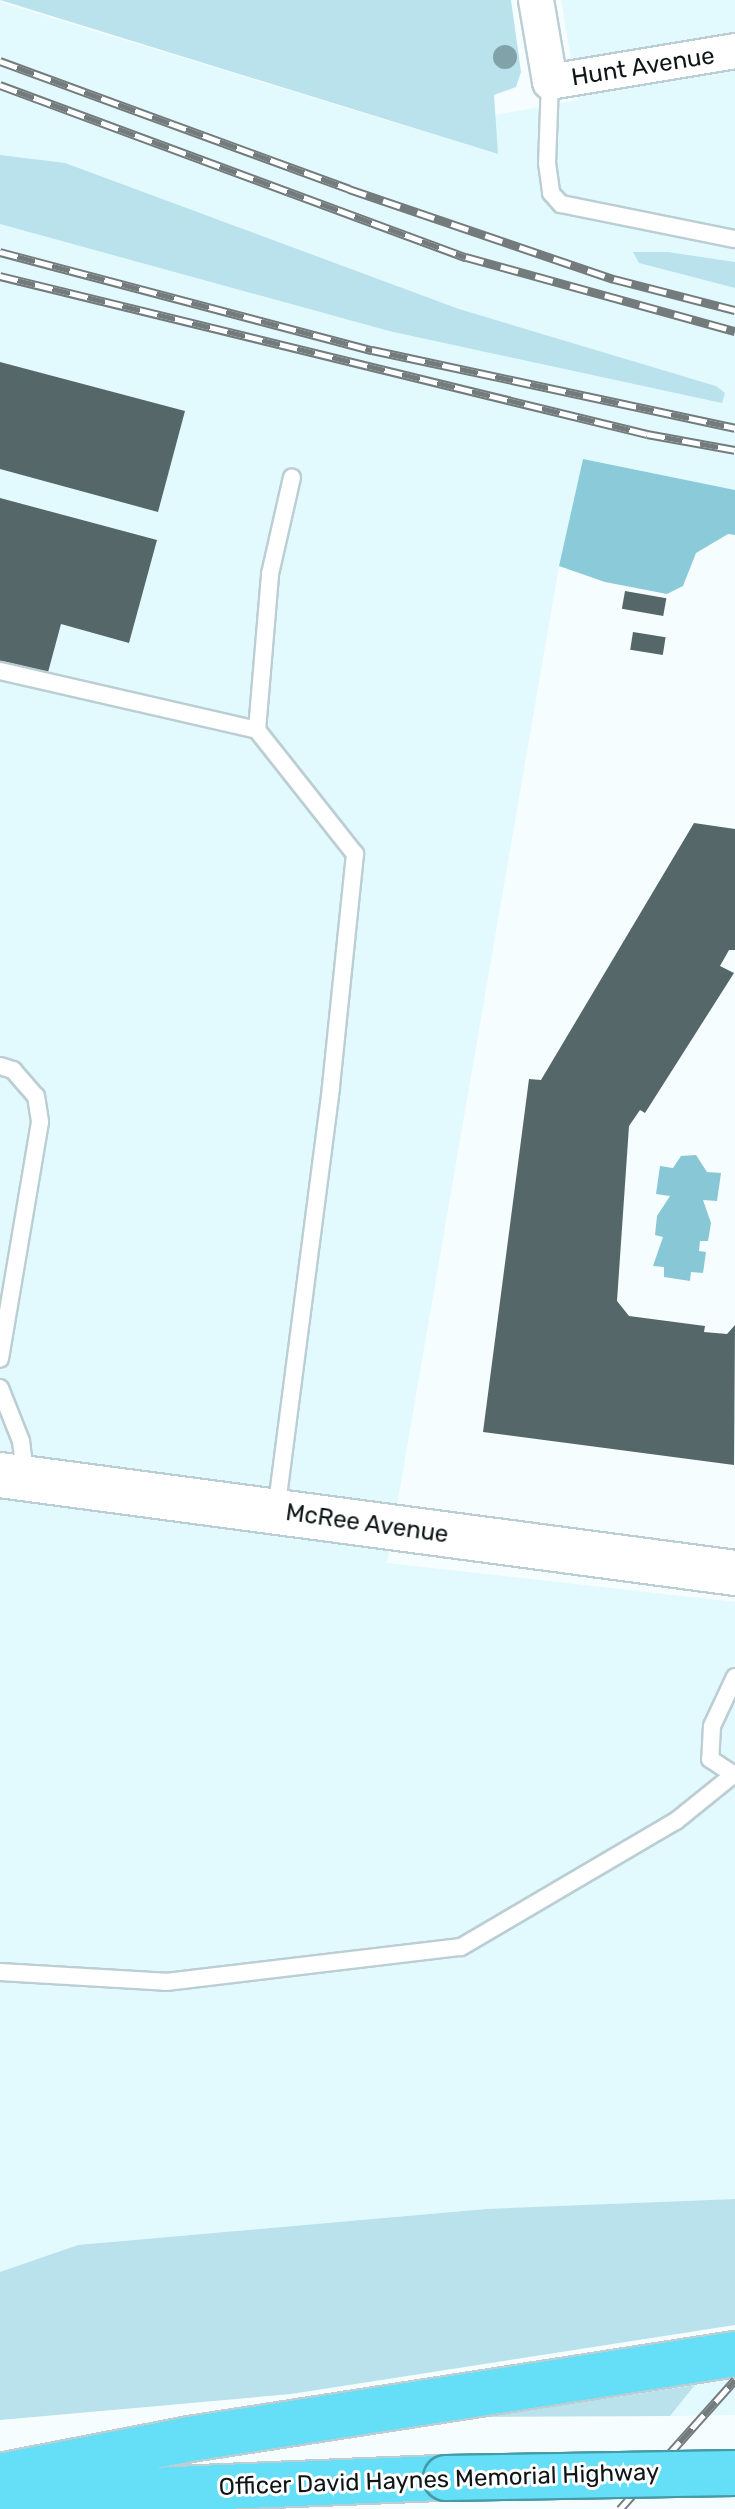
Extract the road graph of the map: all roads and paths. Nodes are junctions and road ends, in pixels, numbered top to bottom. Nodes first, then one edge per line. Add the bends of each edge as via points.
1 (536, 0) edge
2 (735, 51) edge
3 (550, 82) junction
4 (735, 239) edge
5 (292, 477) dead end
6 (0, 671) edge
7 (257, 730) junction
8 (0, 1066) edge
9 (0, 1359) edge
10 (0, 1388) edge
11 (13, 1476) edge
12 (275, 1511) junction
13 (735, 1573) edge
14 (735, 1677) edge
15 (734, 1775) edge
16 (0, 1972) edge
17 (735, 2354) edge
18 (735, 2473) edge
19 (0, 2476) edge
20 (0, 2497) edge

1 - 3 street
2 - 3 street, Hunt Avenue
3 - 4 lane via 547,163 551,193 561,204
5 - 7 lane via 270,574
6 - 7 lane
7 - 12 lane via 355,854 331,1088
8 - 9 lane via 13,1070 36,1096 40,1122
10 - 11 lane via 21,1441
11 - 12 main road, McRee Avenue
12 - 13 main road, McRee Avenue
14 - 15 lane via 712,1726 710,1759
15 - 16 lane via 676,1821 461,1947 166,1982
17 - 19 highway via 190,2439
18 - 20 highway, Officer David Haynes Memorial Highway, bridge via 446,2478

